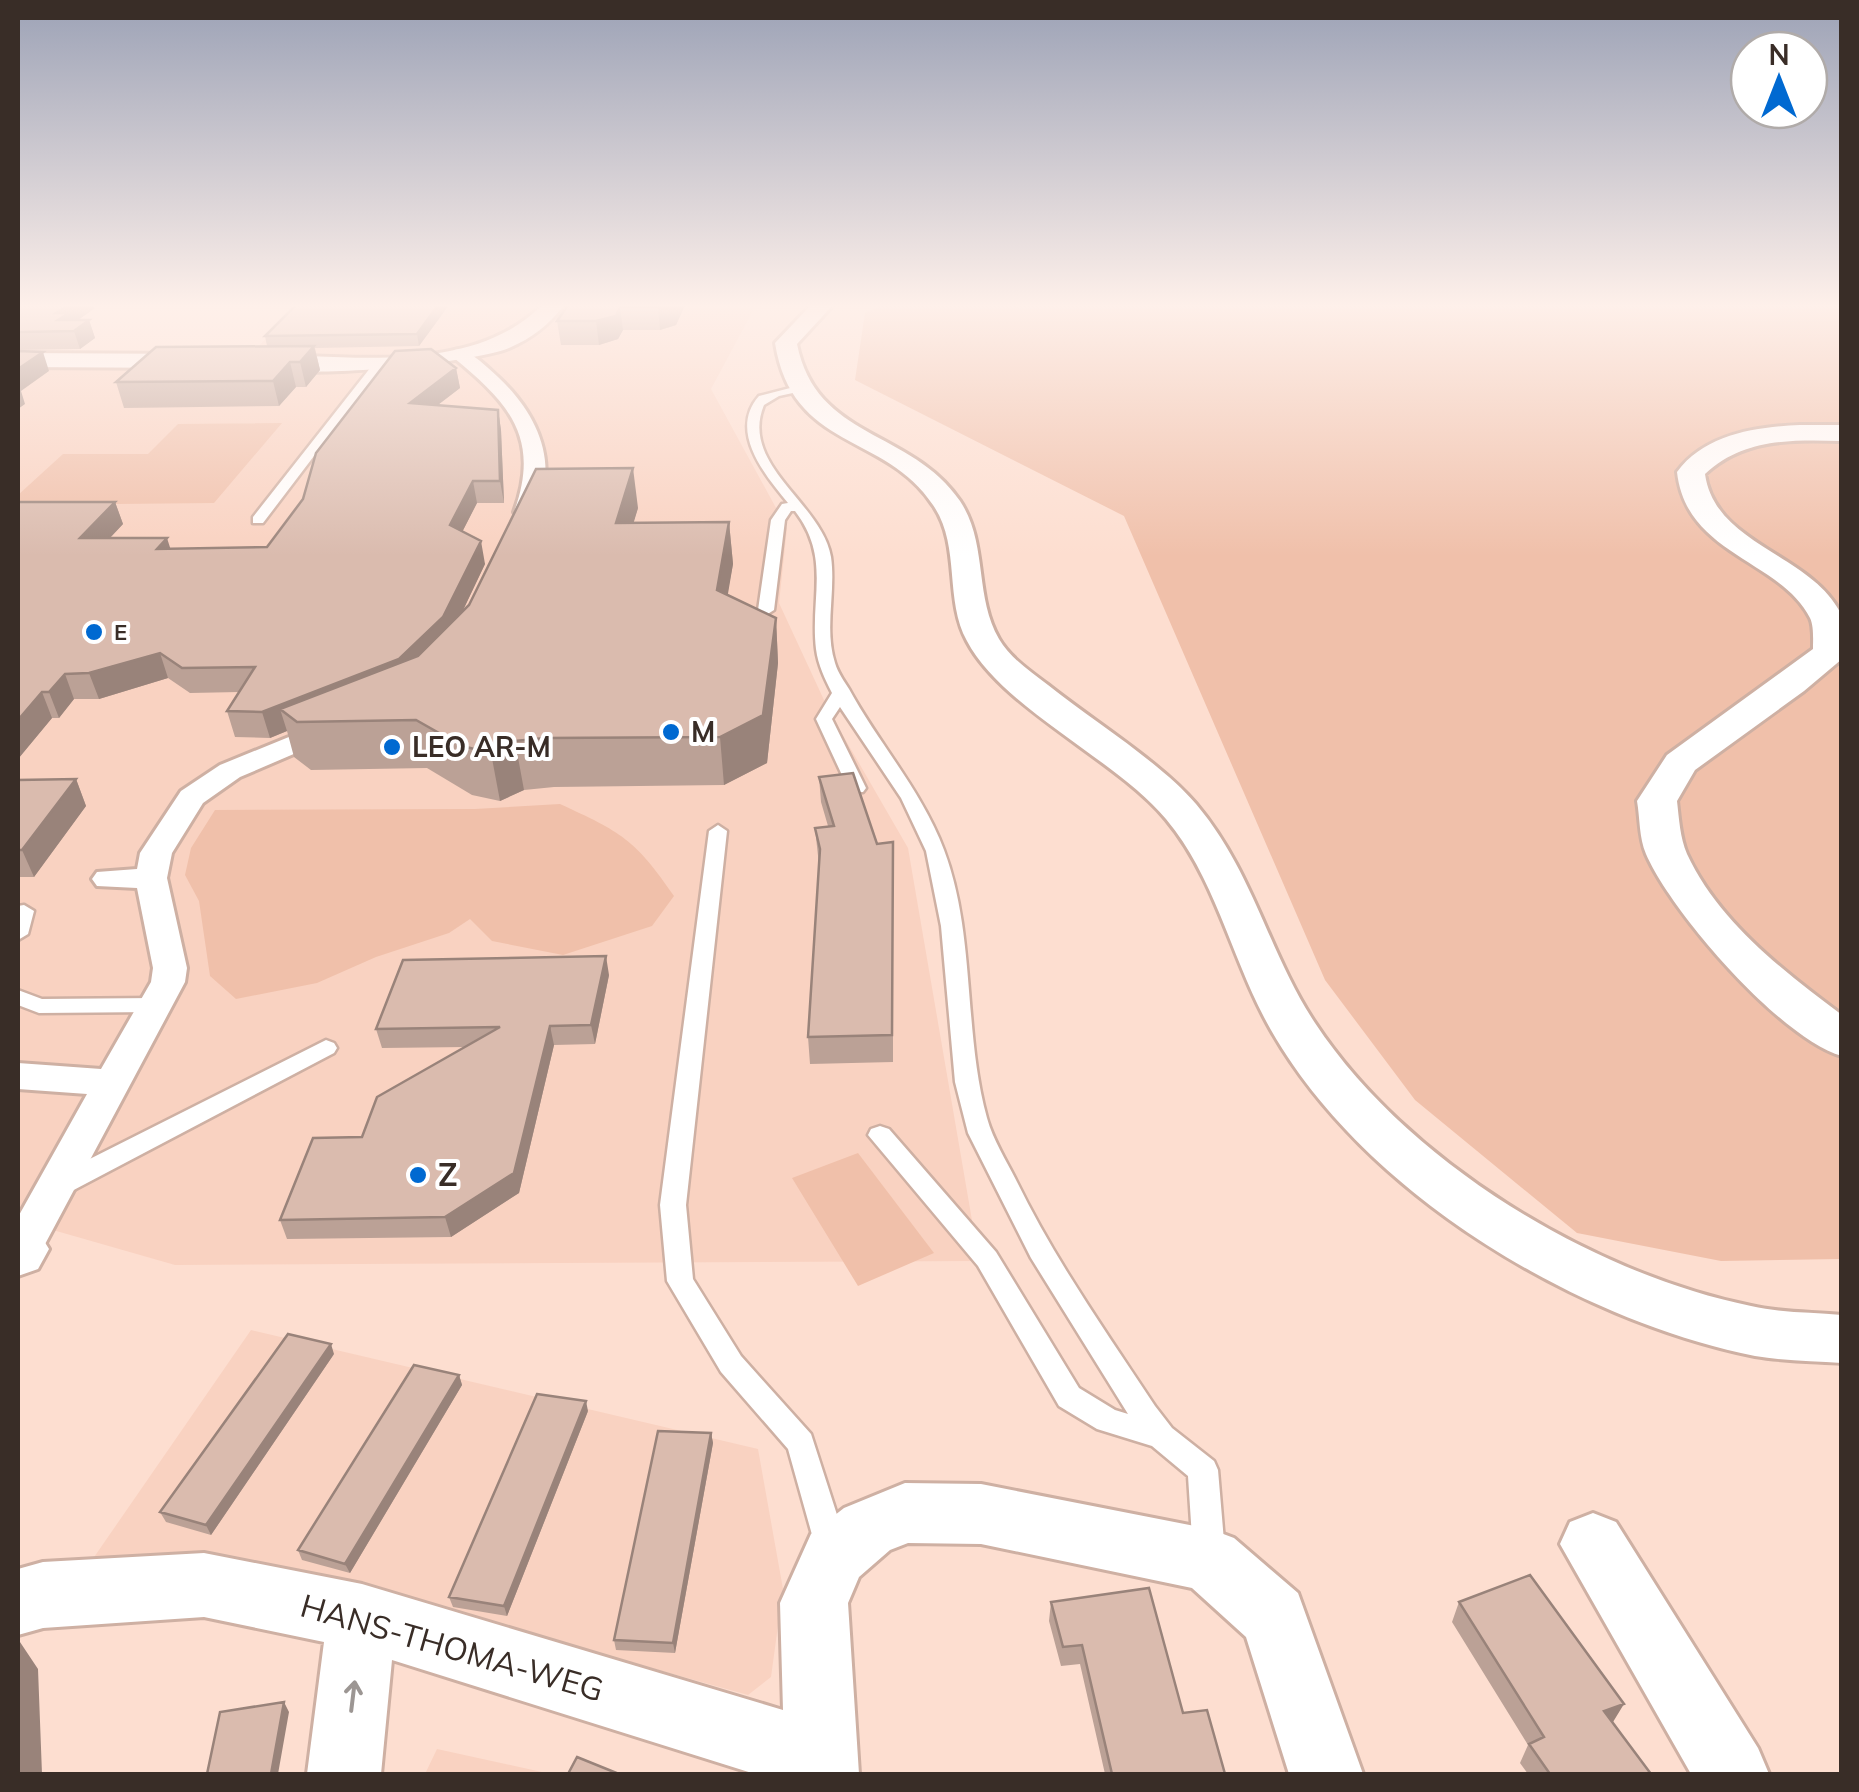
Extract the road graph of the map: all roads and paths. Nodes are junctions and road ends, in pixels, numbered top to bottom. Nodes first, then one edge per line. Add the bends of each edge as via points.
1 (360, 389) edge
2 (498, 389) edge
3 (798, 389) joint
4 (1842, 433) edge
5 (798, 507) junction
6 (258, 520) dead end
7 (517, 531) edge
8 (766, 610) edge
9 (842, 691) junction
10 (351, 720) edge
11 (857, 788) edge
12 (718, 832) dead end
13 (151, 878) junction
14 (108, 879) dead end
15 (24, 911) dead end
16 (18, 934) edge
17 (18, 997) edge
18 (155, 1005) junction
19 (1842, 1040) edge
20 (326, 1048) dead end
21 (18, 1076) edge
22 (112, 1083) junction
23 (880, 1135) dead end
24 (57, 1187) junction
25 (18, 1250) edge
26 (1842, 1339) edge
27 (1162, 1436) junction
28 (1594, 1544) dead end
29 (834, 1556) junction
30 (1210, 1560) junction
31 (18, 1602) edge
32 (362, 1617) junction
33 (821, 1766) edge
34 (344, 1774) edge
35 (1326, 1774) edge
36 (1732, 1774) edge

1 - 6 lane
2 - 7 street via 534,436 538,454 532,498
3 - 5 lane via 760,399 752,430 762,463
3 - 26 street via 846,431 928,481 949,504 961,526 983,640 1002,665 1178,808 1219,868 1297,1034 1349,1101 1410,1159 1487,1218 1562,1264 1633,1296 1746,1330
4 - 19 street via 1728,442 1691,472 1694,496 1719,528 1803,589 1828,619 1830,652 1680,763 1657,801 1666,853 1706,913 1763,980
5 - 8 lane via 787,508 778,520
5 - 9 lane via 818,536 822,638
9 - 11 lane via 824,719
9 - 27 lane via 934,842 975,1120 1022,1221
10 - 13 street via 246,763 192,797 156,853
12 - 29 lane via 673,1205 680,1281 730,1364 800,1443
13 - 14 street
13 - 18 street via 170,968
15 - 16 lane
17 - 18 lane via 39,1006
18 - 22 street
20 - 24 lane
21 - 22 street
22 - 24 street
23 - 27 lane via 987,1259 1069,1398 1107,1420
24 - 25 street
27 - 30 lane via 1204,1470
28 - 36 street
29 - 30 street via 867,1529 906,1513 981,1514
29 - 33 street via 814,1603
30 - 35 street via 1274,1617
31 - 32 street, HANS-THOMA-WEG via 204,1585
32 - 33 street, HANS-THOMA-WEG
34 -> 32 street

